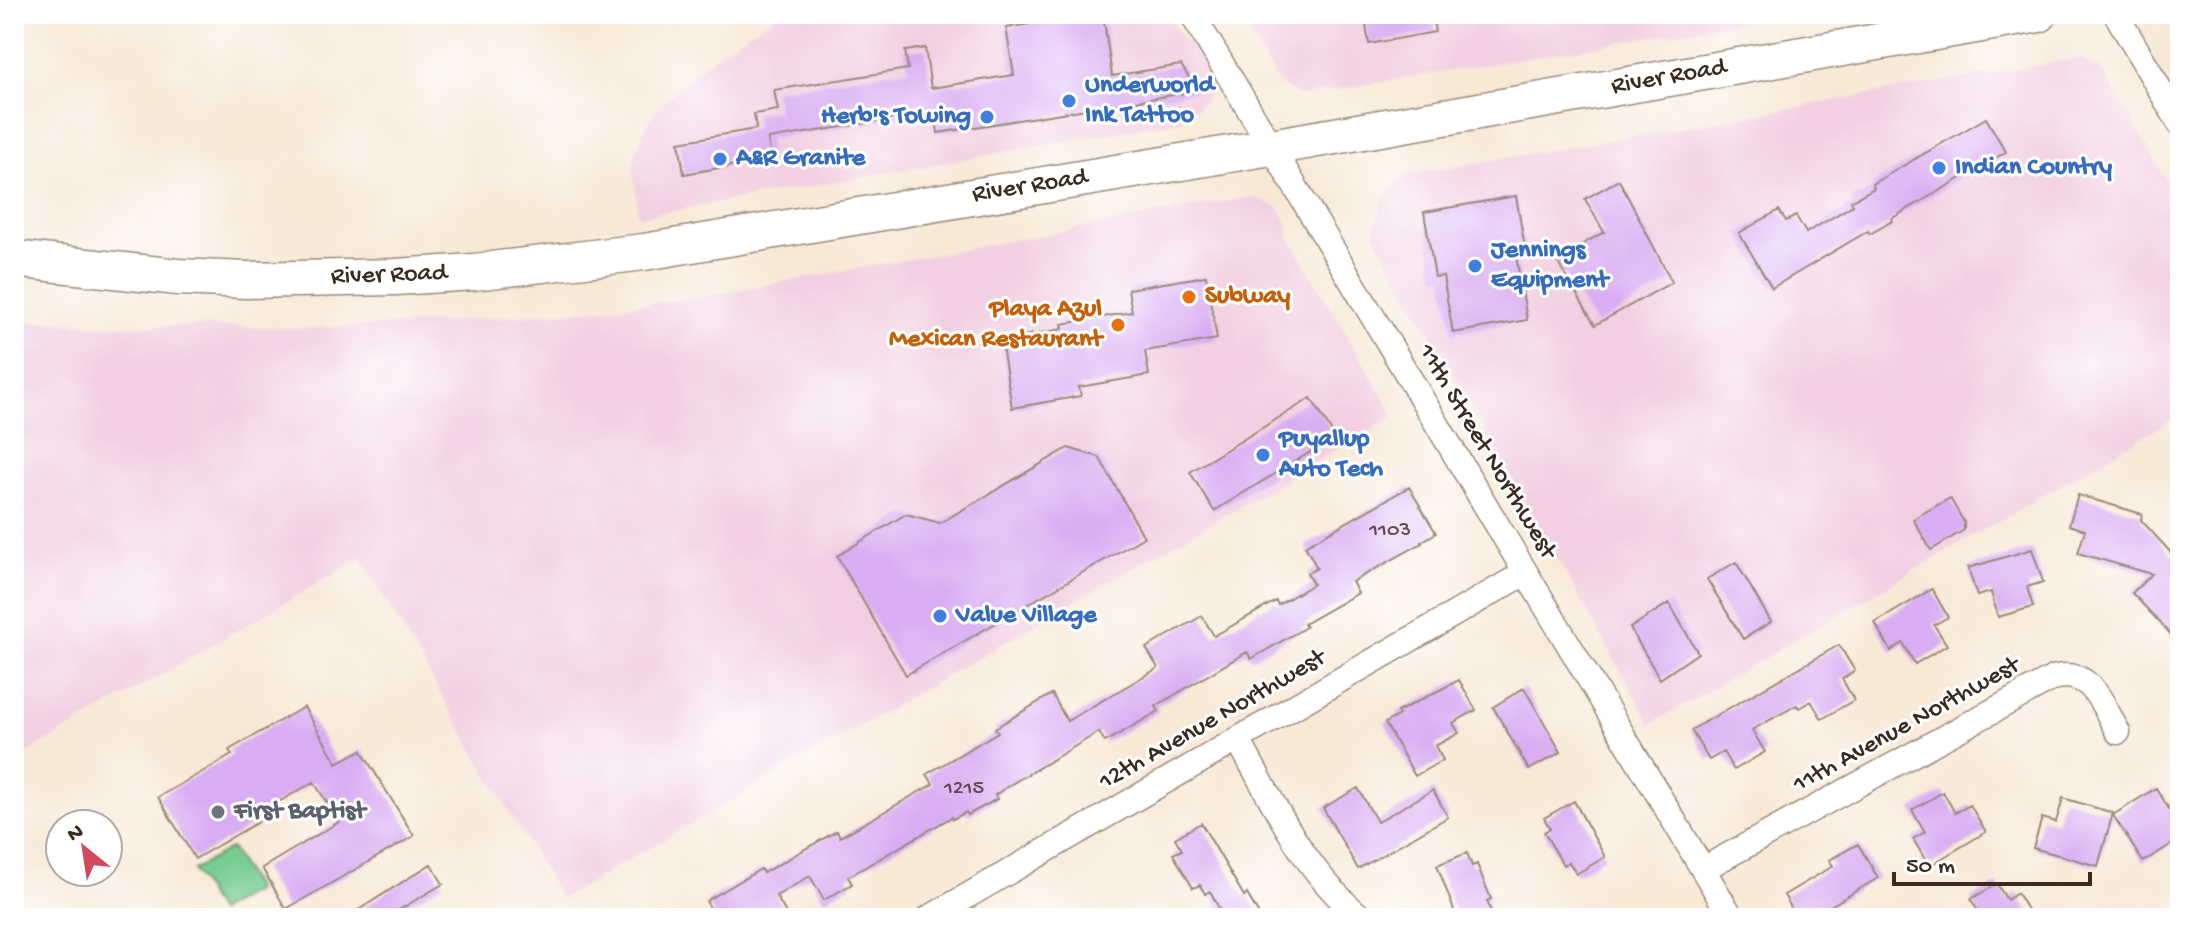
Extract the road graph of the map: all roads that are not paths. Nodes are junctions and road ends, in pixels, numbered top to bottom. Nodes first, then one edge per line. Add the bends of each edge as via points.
1 (1192, 14) edge
2 (2039, 14) edge
3 (2116, 14) edge
4 (2180, 124) edge
5 (1271, 147) junction
6 (14, 259) edge
7 (1525, 573) junction
8 (2118, 732) dead end
9 (1238, 740) junction
10 (1703, 869) junction
11 (929, 918) edge
12 (1362, 918) edge
13 (1732, 918) edge

1 - 5 street, 11th Street Northwest
2 - 5 main road, River Road
3 - 4 street
5 - 6 main road, River Road via 644,252 474,272 246,280
5 - 7 street, 11th Street Northwest
7 - 9 street, 12th Avenue Northwest
7 - 10 street, 11th Street Northwest
8 - 10 street, 11th Avenue Northwest via 2087,682 2073,676 2053,678
9 - 11 street, 12th Avenue Northwest
9 - 12 street via 1306,860
10 - 13 street, 11th Street Northwest

